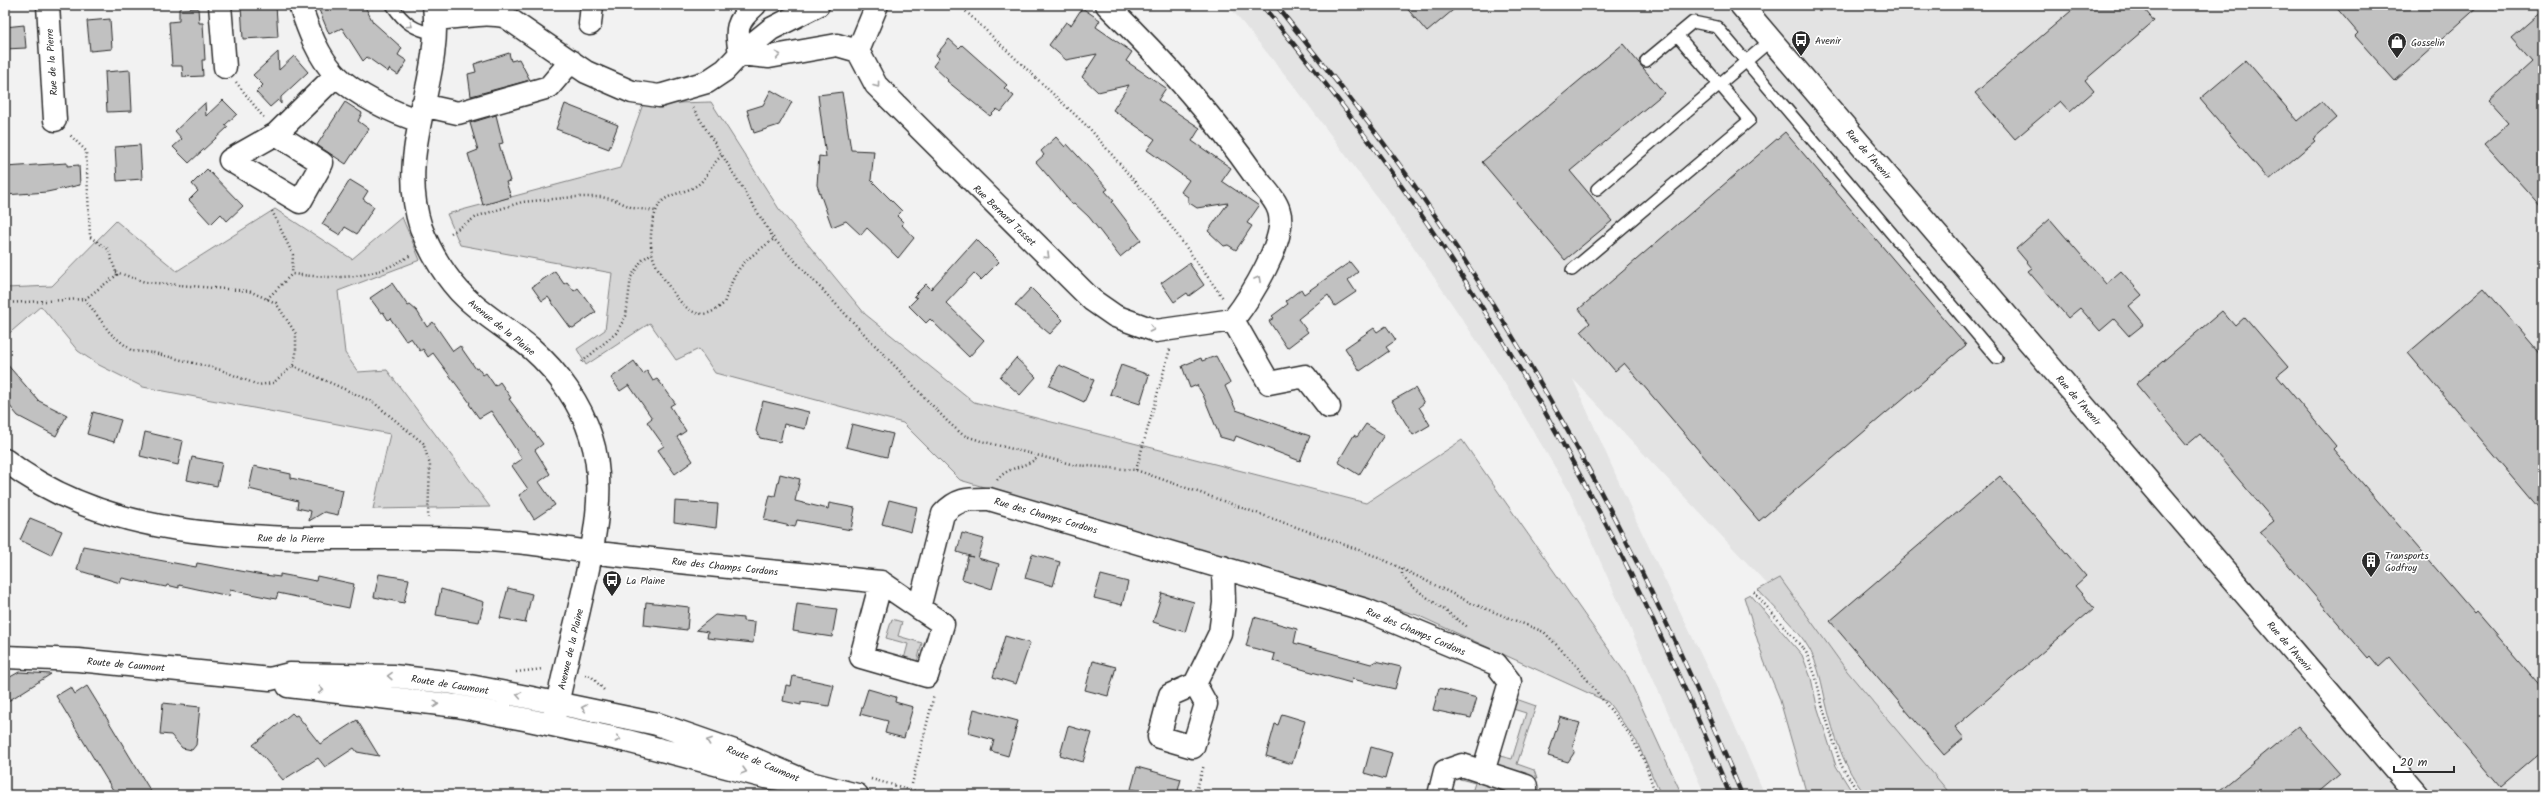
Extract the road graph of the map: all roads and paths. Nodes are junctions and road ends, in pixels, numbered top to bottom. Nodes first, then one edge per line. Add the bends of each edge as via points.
1 (48, 5) edge
2 (220, 5) edge
3 (300, 5) edge
4 (392, 5) edge
5 (755, 5) edge
6 (818, 5) edge
7 (877, 5) edge
8 (1107, 5) edge
9 (1741, 5) edge
10 (960, 6) edge
11 (494, 9) edge
12 (435, 19) edge
13 (1677, 35) junction
14 (1771, 40) junction
15 (858, 51) junction
16 (740, 54) junction
17 (571, 61) junction
18 (1646, 61) dead end
19 (1746, 61) junction
20 (225, 67) joint
21 (336, 75) junction
22 (1719, 84) junction
23 (682, 90) junction
24 (420, 113) junction
25 (55, 120) joint
26 (276, 134) joint
27 (722, 156) junction
28 (1597, 188) dead end
29 (271, 209) dead end
30 (656, 211) junction
31 (451, 233) dead end
32 (774, 239) junction
33 (652, 253) junction
34 (413, 254) dead end
35 (1572, 270) dead end
36 (116, 272) junction
37 (292, 274) junction
38 (85, 299) junction
39 (267, 299) junction
40 (5, 303) edge
41 (1233, 320) junction
42 (1156, 331) junction
43 (1997, 358) dead end
44 (582, 362) dead end
45 (293, 366) junction
46 (1329, 407) dead end
47 (1038, 458) junction
48 (5, 460) edge
49 (1136, 470) junction
50 (989, 499) junction
51 (428, 538) junction
52 (592, 552) junction
53 (1223, 567) junction
54 (1402, 569) junction
55 (881, 582) junction
56 (1754, 592) dead end
57 (919, 608) junction
58 (1473, 631) dead end
59 (5, 657) edge
60 (270, 679) junction
61 (1194, 684) junction
62 (935, 692) dead end
63 (557, 703) junction
64 (552, 725) junction
65 (1194, 747) junction
66 (1483, 772) junction
67 (810, 783) junction
68 (912, 784) dead end
69 (858, 795) edge
70 (1195, 795) edge
71 (1439, 795) edge
72 (1526, 795) edge
73 (1656, 795) edge
74 (1860, 795) edge
75 (2417, 795) edge

1 - 25 street, Rue de la Pierre
2 - 20 street
3 - 21 street via 312,37
4 -> 12 lane via 412,28
5 - 16 street via 741,17 736,28
6 - 16 street via 771,29
7 - 15 street
41 -> 8 street via 1263,271 1280,232 1280,210 1184,84
9 - 14 street, Rue de l'Avenir
10 - 41 path via 1057,96 1132,177 1231,308
11 - 12 street via 474,17
11 - 17 street
12 - 24 street, Avenue de la Plaine via 434,55
13 - 18 lane
13 - 19 lane via 1693,22 1717,27
13 - 22 lane
14 - 19 lane
14 - 75 street, Rue de l'Avenir
16 -> 15 street via 769,57 837,44
15 -> 42 street, Rue Bernard Tasset via 876,86 1092,300 1115,316
16 - 23 street via 725,70 707,82
17 - 23 street via 586,72 632,92 658,96
17 - 24 street via 549,87 458,113
19 - 22 lane
19 - 43 lane
20 - 26 path
21 - 24 street via 372,100 405,117
21 - 26 street
22 - 28 lane
22 - 35 lane via 1750,120
23 - 27 path
24 - 52 street, Avenue de la Plaine via 412,172 413,194 421,228 428,245 452,283 466,298 533,350 562,382 579,409 591,438 597,466 598,492
25 - 36 path via 86,151 90,237 108,249
27 - 30 path via 703,181 694,188 670,196
27 - 32 path
29 - 37 path via 293,255
30 - 31 path via 632,208 601,197 522,202 478,216
30 - 33 path via 652,229
32 - 33 path via 739,267 729,284 724,303 708,314 695,313 687,309 662,275
32 - 47 path via 963,435 981,442 1017,449
33 - 44 path via 642,260 631,277 626,316 616,333
34 - 37 path via 374,274 333,278
36 - 38 path via 117,275
36 - 39 path via 145,282 249,291
37 - 39 path
38 - 40 path
38 - 45 path via 110,333 132,351 154,353 220,370 258,385 273,382
39 - 45 path via 276,303 296,334
41 - 42 street, Rue Bernard Tasset
41 - 46 street via 1269,383 1305,376
42 - 49 path via 1171,347
45 - 51 path via 373,402 423,443 430,465
47 - 49 path via 1075,465
47 - 50 path via 1030,464 1017,466 999,477
48 - 51 street, Rue de la Pierre via 72,499 107,512 195,532 294,539
49 - 54 path via 1378,556
50 - 53 street, Rue des Champs Cordons
50 - 57 street, Rue des Champs Cordons via 966,499 953,503 943,514
51 - 52 street, Rue de la Pierre via 515,542
52 - 55 street, Rue des Champs Cordons
52 - 63 street, Avenue de la Plaine
53 - 61 street via 1224,603 1220,633
53 - 66 street, Rue des Champs Cordons via 1366,610 1496,664 1510,682
54 - 58 path via 1402,576 1413,587
54 - 73 path via 1469,602 1544,632 1575,664 1630,735 1644,760
55 - 57 street, Rue des Champs Cordons
55 - 57 street, Rue des Champs Cordons via 861,657 927,676 943,624
56 - 74 path via 1806,652 1816,677 1841,764
59 - 60 street, Route de Caumont via 78,660
63 -> 60 street, Route de Caumont via 454,683 393,676 290,674
60 -> 64 street, Route de Caumont via 286,686 457,706
61 - 65 street via 1206,704
61 - 65 street via 1170,695 1159,737
62 - 68 path
63 - 64 street, Avenue de la Plaine
67 -> 63 street, Route de Caumont via 740,752 670,728
64 -> 67 street, Route de Caumont via 627,741 766,777
65 - 70 path via 1204,764
66 - 71 street via 1462,766 1445,771
66 - 72 street via 1526,786
67 - 69 street

